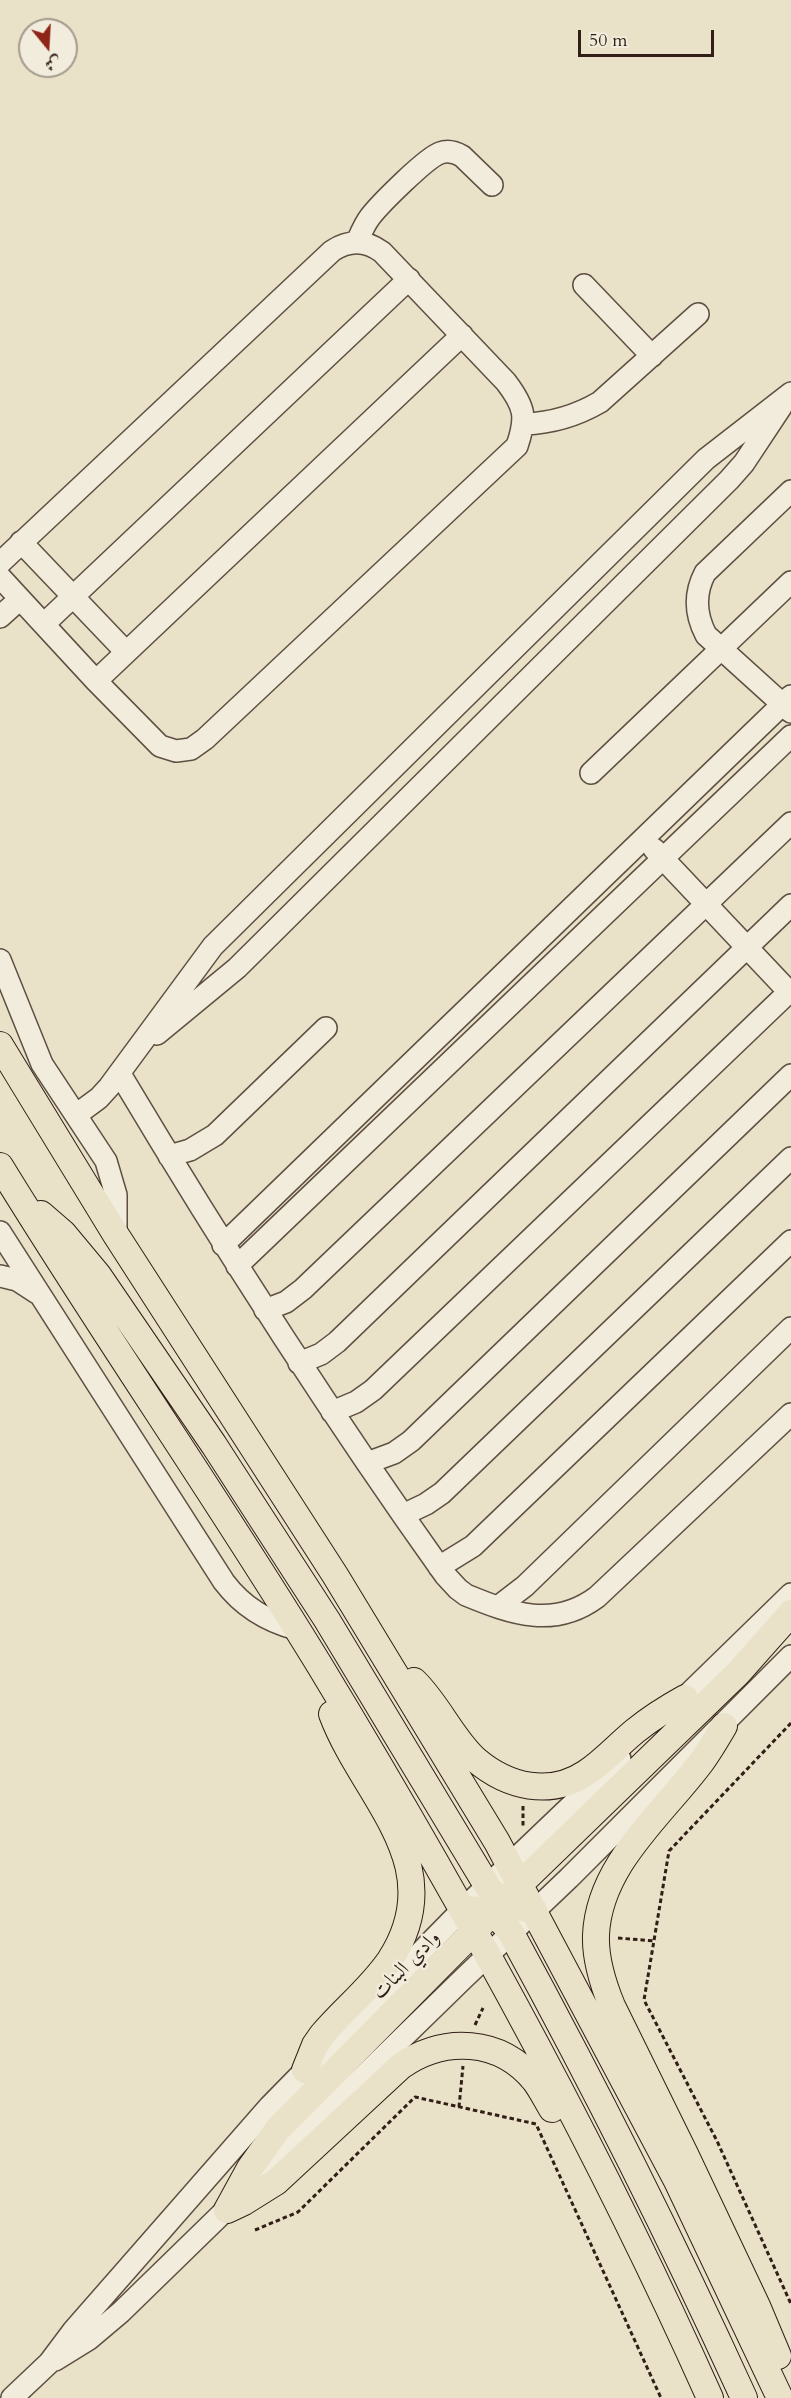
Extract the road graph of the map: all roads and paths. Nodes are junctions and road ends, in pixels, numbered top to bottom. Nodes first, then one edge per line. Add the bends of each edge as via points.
1 (492, 185) dead end
2 (357, 242) junction
3 (409, 279) junction
4 (584, 285) dead end
5 (699, 314) dead end
6 (462, 335) junction
7 (652, 356) junction
8 (790, 394) edge
9 (525, 424) junction
10 (791, 491) edge
11 (21, 542) junction
12 (0, 563) edge
13 (0, 577) edge
14 (791, 582) edge
15 (74, 597) junction
16 (20, 599) junction
17 (0, 617) edge
18 (44, 624) junction
19 (721, 649) junction
20 (126, 652) junction
21 (96, 681) junction
22 (788, 704) edge
23 (791, 736) edge
24 (591, 773) dead end
25 (791, 823) edge
26 (643, 838) junction
27 (663, 859) junction
28 (706, 904) junction
29 (791, 905) edge
30 (747, 947) junction
31 (0, 960) edge
32 (790, 992) edge
33 (326, 1028) dead end
34 (0, 1045) edge
35 (136, 1050) junction
36 (120, 1074) junction
37 (791, 1075) edge
38 (76, 1115) junction
39 (168, 1156) junction
40 (791, 1158) edge
41 (0, 1166) edge
42 (21, 1200) junction
43 (0, 1232) edge
44 (116, 1235) junction
45 (791, 1241) edge
46 (223, 1245) junction
47 (237, 1266) junction
48 (0, 1276) edge
49 (43, 1299) junction
50 (266, 1310) junction
51 (791, 1328) edge
52 (299, 1363) junction
53 (332, 1412) junction
54 (791, 1414) edge
55 (367, 1463) junction
56 (403, 1515) junction
57 (439, 1567) junction
58 (791, 1594) edge
59 (499, 1606) junction
60 (791, 1613) edge
61 (296, 1629) junction
62 (385, 1655) junction
63 (791, 1656) edge
64 (319, 1665) junction
65 (685, 1698) junction
66 (791, 1723) edge
67 (724, 1726) junction
68 (496, 1904) junction
69 (534, 1910) junction
70 (596, 1937) junction
71 (654, 1941) junction
72 (488, 1955) junction
73 (466, 2045) junction
74 (305, 2070) junction
75 (459, 2107) junction
76 (227, 2210) junction
77 (255, 2230) dead end
78 (632, 2234) junction
79 (791, 2304) edge
80 (50, 2363) junction
81 (791, 2390) edge
82 (12, 2398) edge
83 (661, 2398) edge
84 (710, 2398) edge
85 (744, 2398) edge
86 (780, 2398) edge

1 - 2 street via 456,152 442,152 377,208
2 - 3 street via 374,247
2 - 11 street via 332,251
3 - 6 street
3 - 15 street
4 - 7 street
5 - 7 street
6 - 9 street via 520,401
6 - 20 street
7 - 9 street via 612,393 586,410 556,421
8 - 35 street via 729,480 237,968
8 - 35 street via 715,450 213,946
9 - 21 street via 517,446 501,463 191,749 176,751 160,746
10 - 19 street via 700,582 696,603 701,625
11 - 12 street
11 - 15 street
13 - 16 street
14 - 19 street
15 - 18 street
15 - 20 street
16 - 17 street
16 - 18 street
18 - 21 street
19 - 22 street
19 - 24 street
20 - 21 street
22 - 26 street
23 - 27 street
25 - 28 street
26 - 27 street
26 - 46 street
27 - 28 street
27 - 47 street
28 - 30 street
28 - 50 street via 303,1289
29 - 30 street
30 - 32 street
30 - 52 street via 337,1342
31 - 38 street via 37,1053
32 - 53 street via 373,1390
33 - 39 street via 208,1140
34 - 44 main road
35 - 36 street
36 - 38 street via 99,1098
36 - 39 street
37 - 55 street via 411,1441 394,1453
38 - 44 street via 99,1148 112,1178
39 - 46 street
40 - 56 street via 442,1493
41 - 42 main road
42 - 61 main road
42 - 68 main road via 63,1233 98,1275 214,1445 327,1620
43 - 49 street
44 - 62 main road
45 - 57 street via 473,1546
46 - 47 street
47 - 50 street
48 - 49 street via 27,1285
49 - 61 street via 224,1582 252,1610
50 - 52 street
51 - 59 street via 525,1586
52 - 53 street
53 - 55 street
54 - 59 street via 589,1604 547,1617
55 - 56 street
56 - 57 street
57 - 59 street via 458,1589
58 - 65 street, وادي البنات
60 - 68 main road via 738,1673
61 - 64 main road
62 - 65 main road via 432,1701 477,1760 510,1781 532,1788 569,1782 586,1773 656,1714
62 - 68 main road
63 - 67 street
64 - 68 main road
64 - 74 main road via 338,1731 401,1840 412,1888 409,1913 390,1960 322,2035
65 - 68 street, وادي البنات
66 - 71 path via 669,1851
67 - 69 street
67 - 70 main road via 702,1761 621,1862 603,1900
68 - 69 main road
68 - 72 main road
68 - 74 street, وادي البنات
68 - 76 main road via 278,2129
68 - 85 main road via 617,2133
69 - 86 main road via 677,2181
70 - 71 path
70 - 81 main road via 603,1985 612,2006 757,2306
71 - 79 path via 644,2000 717,2141
72 - 76 street, وادي البنات
72 - 78 main road
73 - 75 path
73 - 76 main road via 416,2056 401,2066 276,2182
73 - 78 main road via 498,2053 531,2077 556,2116 598,2199
74 - 80 street, وادي البنات via 87,2315
75 - 77 path via 415,2097 298,2212
75 - 83 path via 536,2124
76 - 80 street, وادي البنات via 114,2319
78 - 84 main road
80 - 82 street, وادي البنات

